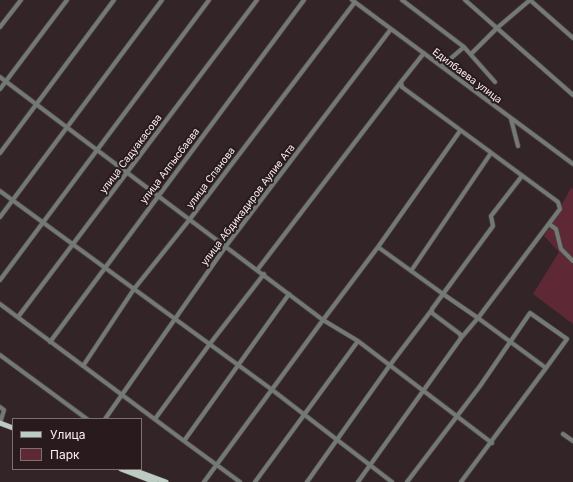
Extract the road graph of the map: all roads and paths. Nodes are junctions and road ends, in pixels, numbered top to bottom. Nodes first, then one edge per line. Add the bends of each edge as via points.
1 (21, 0) edge
2 (66, 0) edge
3 (114, 0) edge
4 (162, 0) edge
5 (209, 0) edge
6 (257, 0) edge
7 (304, 0) edge
8 (402, 0) edge
9 (465, 0) edge
10 (530, 0) edge
11 (353, 1) edge
12 (0, 27) edge
13 (497, 28) junction
14 (391, 29) junction
15 (573, 38) edge
16 (464, 47) junction
17 (424, 53) junction
18 (471, 54) junction
19 (442, 66) junction
20 (0, 77) edge
21 (6, 81) junction
22 (401, 82) junction
23 (495, 82) dead end
24 (0, 89) edge
25 (573, 95) edge
26 (36, 104) junction
27 (511, 118) junction
28 (67, 127) junction
29 (460, 131) junction
30 (518, 146) dead end
31 (98, 150) junction
32 (0, 153) edge
33 (491, 153) junction
34 (573, 164) edge
35 (128, 171) junction
36 (522, 176) junction
37 (0, 191) edge
38 (158, 196) junction
39 (12, 200) junction
40 (0, 217) edge
41 (190, 219) junction
42 (43, 223) junction
43 (549, 224) junction
44 (72, 244) junction
45 (226, 246) junction
46 (378, 246) junction
47 (573, 261) edge
48 (104, 267) junction
49 (258, 269) junction
50 (410, 271) junction
51 (264, 274) junction
52 (0, 280) edge
53 (134, 289) junction
54 (289, 294) junction
55 (444, 294) junction
56 (0, 304) edge
57 (431, 311) junction
58 (18, 317) junction
59 (478, 318) junction
60 (176, 320) junction
61 (323, 320) junction
62 (461, 338) junction
63 (358, 341) junction
64 (50, 342) junction
65 (510, 342) junction
66 (209, 344) junction
67 (0, 355) edge
68 (237, 365) junction
69 (390, 365) junction
70 (83, 366) junction
71 (546, 368) junction
72 (271, 389) junction
73 (424, 391) junction
74 (123, 395) junction
75 (0, 407) edge
76 (305, 414) junction
77 (456, 416) junction
78 (86, 418) edge
79 (106, 418) edge
80 (155, 419) junction
81 (0, 420) edge
82 (12, 424) edge
83 (12, 427) edge
84 (563, 434) dead end
85 (338, 440) junction
86 (184, 441) junction
87 (573, 441) edge
88 (492, 443) junction
89 (216, 465) junction
90 (371, 465) junction
91 (124, 470) edge
92 (134, 470) edge
93 (155, 482) edge
94 (166, 482) edge
95 (204, 482) edge
96 (240, 482) edge
97 (255, 482) edge
98 (307, 482) edge
99 (358, 482) edge
100 (392, 482) edge
101 (407, 482) edge
102 (461, 482) edge

1 - 12 street
2 - 21 street
3 - 26 street
4 - 28 street
5 - 31 street
6 - 35 street, улица Садуакасова
7 - 38 street, улица Алпысбаева
8 - 16 street
9 - 13 street
10 - 13 street
10 - 15 street
11 - 14 street, Едилбаева улица
11 - 41 street, улица Спанова
13 - 18 street
13 - 25 street
14 - 17 street, Едилбаева улица
14 - 45 street, улица Абдикадиров Аулие Ата
16 - 18 street
16 - 19 street
17 - 19 street, Едилбаева улица
17 - 22 street
18 - 23 street
19 - 27 street, Едилбаева улица
20 - 21 street
21 - 24 street
21 - 26 street
22 - 29 street via 402,87
22 - 49 street
26 - 28 street
26 - 32 street
27 - 30 street
27 - 34 street, Едилбаева улица
28 - 31 street
28 - 39 street
29 - 33 street
29 - 46 street
31 - 35 street
31 - 42 street
33 - 36 street
33 - 50 street
35 - 38 street
35 - 44 street, улица Садуакасова
36 - 43 street via 558,202 560,209
36 - 55 street via 491,216 493,226
37 - 39 street
38 - 41 street
38 - 48 street, улица Алпысбаева
39 - 40 street
39 - 42 street
41 - 45 street
41 - 53 street, улица Спанова
42 - 44 street
42 - 52 street
43 - 47 street via 556,229 561,249
43 - 59 street
44 - 48 street
44 - 58 street, улица Садуакасова
45 - 49 street
45 - 60 street, улица Абдикадиров Аулие Ата
46 - 50 street
46 - 61 street
48 - 53 street
48 - 64 street, улица Алпысбаева
49 - 51 street
50 - 55 street
51 - 54 street
51 - 66 street
53 - 60 street
53 - 70 street, улица Спанова
54 - 61 street
54 - 68 street
55 - 57 street
55 - 59 street
56 - 58 street
57 - 62 street via 460,334
57 - 69 street
58 - 64 street
59 - 62 street
59 - 65 street
60 - 66 street
60 - 74 street, улица Абдикадиров Аулие Ата
61 - 63 street
61 - 72 street
62 - 73 street
63 - 69 street
63 - 76 street
64 - 70 street
65 - 71 street
65 - 71 street via 532,313 567,339
65 - 77 street
66 - 68 street
66 - 80 street
67 - 78 street
68 - 72 street
68 - 86 street
69 - 73 street
69 - 85 street
70 - 74 street
71 - 88 street
72 - 76 street
72 - 89 street
73 - 77 street
73 - 90 street
74 - 79 street, улица Абдикадиров Аулие Ата
74 - 80 street
75 - 81 street via 4,410
76 - 85 street
76 - 97 street
77 - 88 street
77 - 101 street
80 - 86 street
81 - 82 main road
81 - 83 main road
84 - 87 street
85 - 90 street
85 - 98 street
86 - 89 street
88 - 102 street
89 - 95 street
89 - 96 street
90 - 99 street
90 - 100 street
91 - 93 main road
92 - 94 main road

